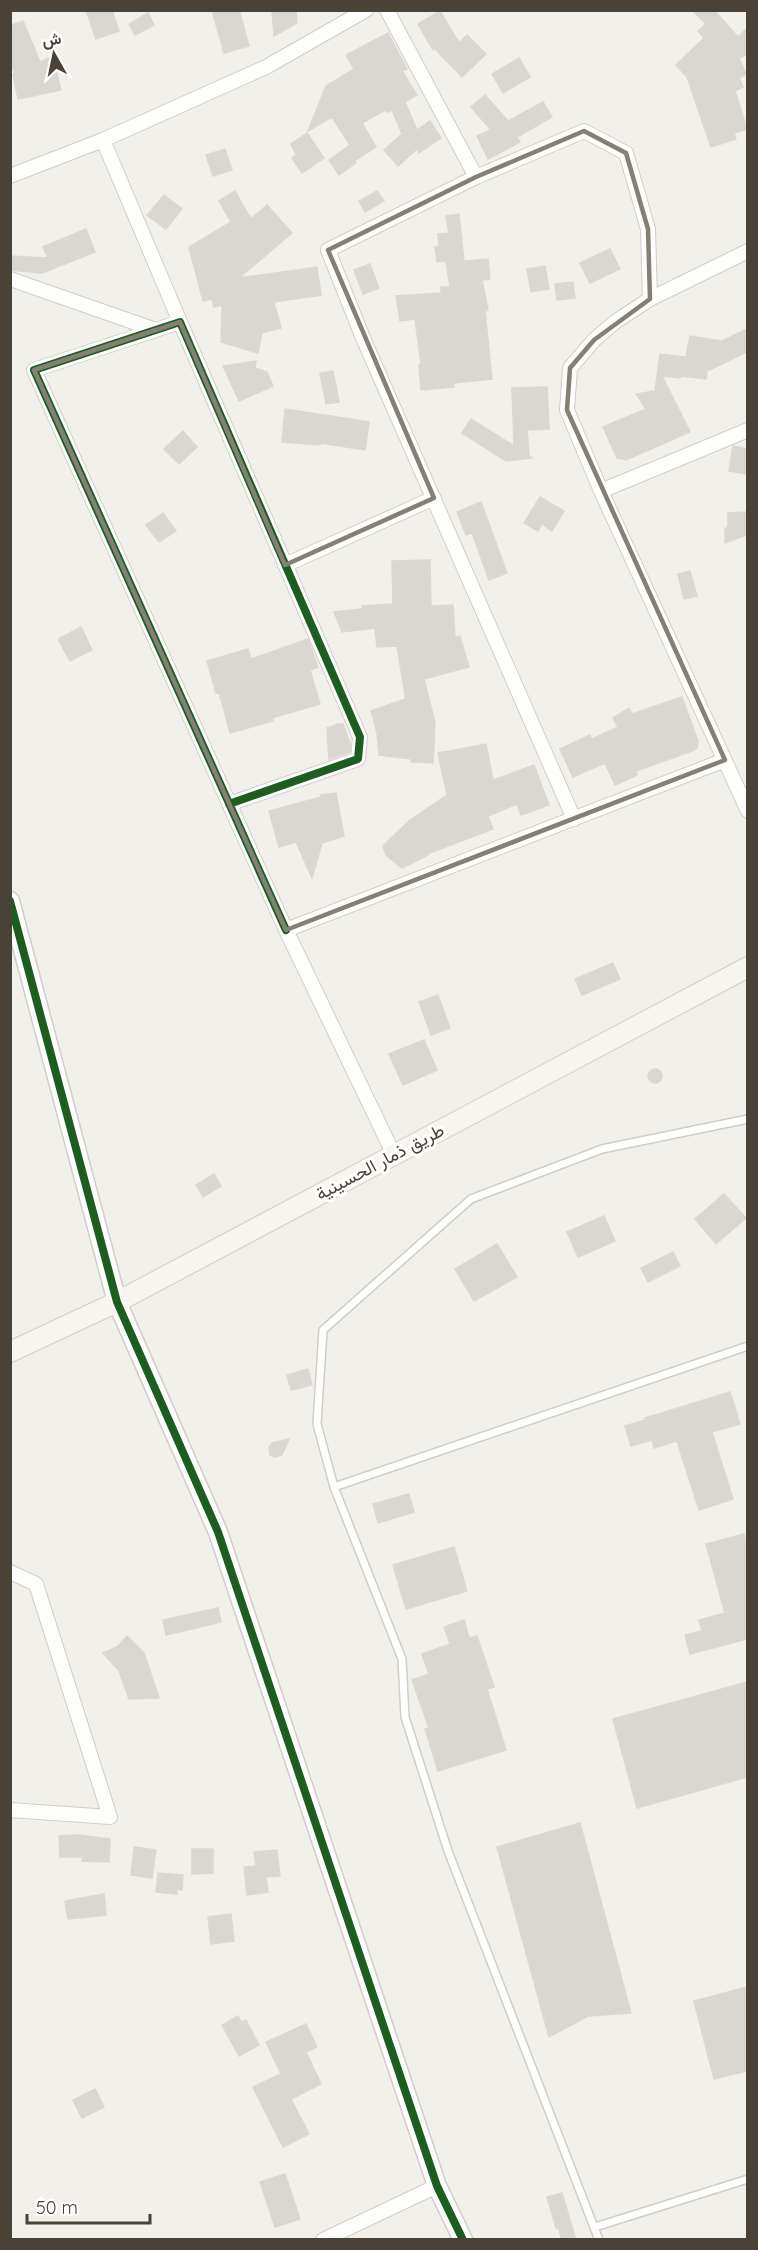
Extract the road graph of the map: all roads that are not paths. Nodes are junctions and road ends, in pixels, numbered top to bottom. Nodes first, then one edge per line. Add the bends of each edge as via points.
1 (366, 10) edge
2 (387, 10) edge
3 (104, 140) junction
4 (10, 176) edge
5 (476, 177) junction
6 (747, 251) edge
7 (10, 279) edge
8 (650, 299) junction
9 (180, 322) junction
10 (156, 330) junction
11 (747, 430) edge
12 (601, 491) junction
13 (434, 498) junction
14 (285, 565) junction
15 (725, 760) junction
16 (229, 804) junction
17 (747, 810) edge
18 (574, 819) junction
19 (10, 901) edge
20 (285, 930) junction
21 (747, 967) edge
22 (747, 1119) edge
23 (394, 1155) junction
24 (117, 1302) junction
25 (747, 1346) edge
26 (10, 1352) edge
27 (334, 1487) junction
28 (10, 1572) edge
29 (10, 1810) edge
30 (747, 2179) edge
31 (437, 2186) junction
32 (595, 2227) junction
33 (323, 2240) edge
34 (463, 2240) edge
35 (599, 2240) edge

1 - 3 street via 266,66
2 - 5 street
3 - 4 street
3 - 9 street
5 - 8 street via 584,131 626,153 648,229
5 - 13 street via 328,250
6 - 8 street
7 - 10 street
8 - 12 street via 594,340 570,368 567,410
9 - 10 street
9 - 14 street
10 - 16 street via 34,370
11 - 12 street
12 - 15 street
13 - 14 street
13 - 18 street
14 - 16 street via 360,737 358,759
15 - 17 street
15 - 18 street
16 - 20 street
18 - 20 street
19 - 24 street
20 - 23 street
21 - 23 main road, طريق ذمار الحسينية
22 - 27 lane via 602,1149 471,1199 323,1330 317,1424
23 - 24 main road, طريق ذمار الحسينية
24 - 26 main road, طريق ذمار الحسينية
24 - 31 street via 218,1532
25 - 27 lane
27 - 32 lane via 402,1659 405,1716 448,1851
28 - 29 street via 36,1584 110,1817
30 - 32 lane
31 - 33 street
31 - 34 street
32 - 35 lane

